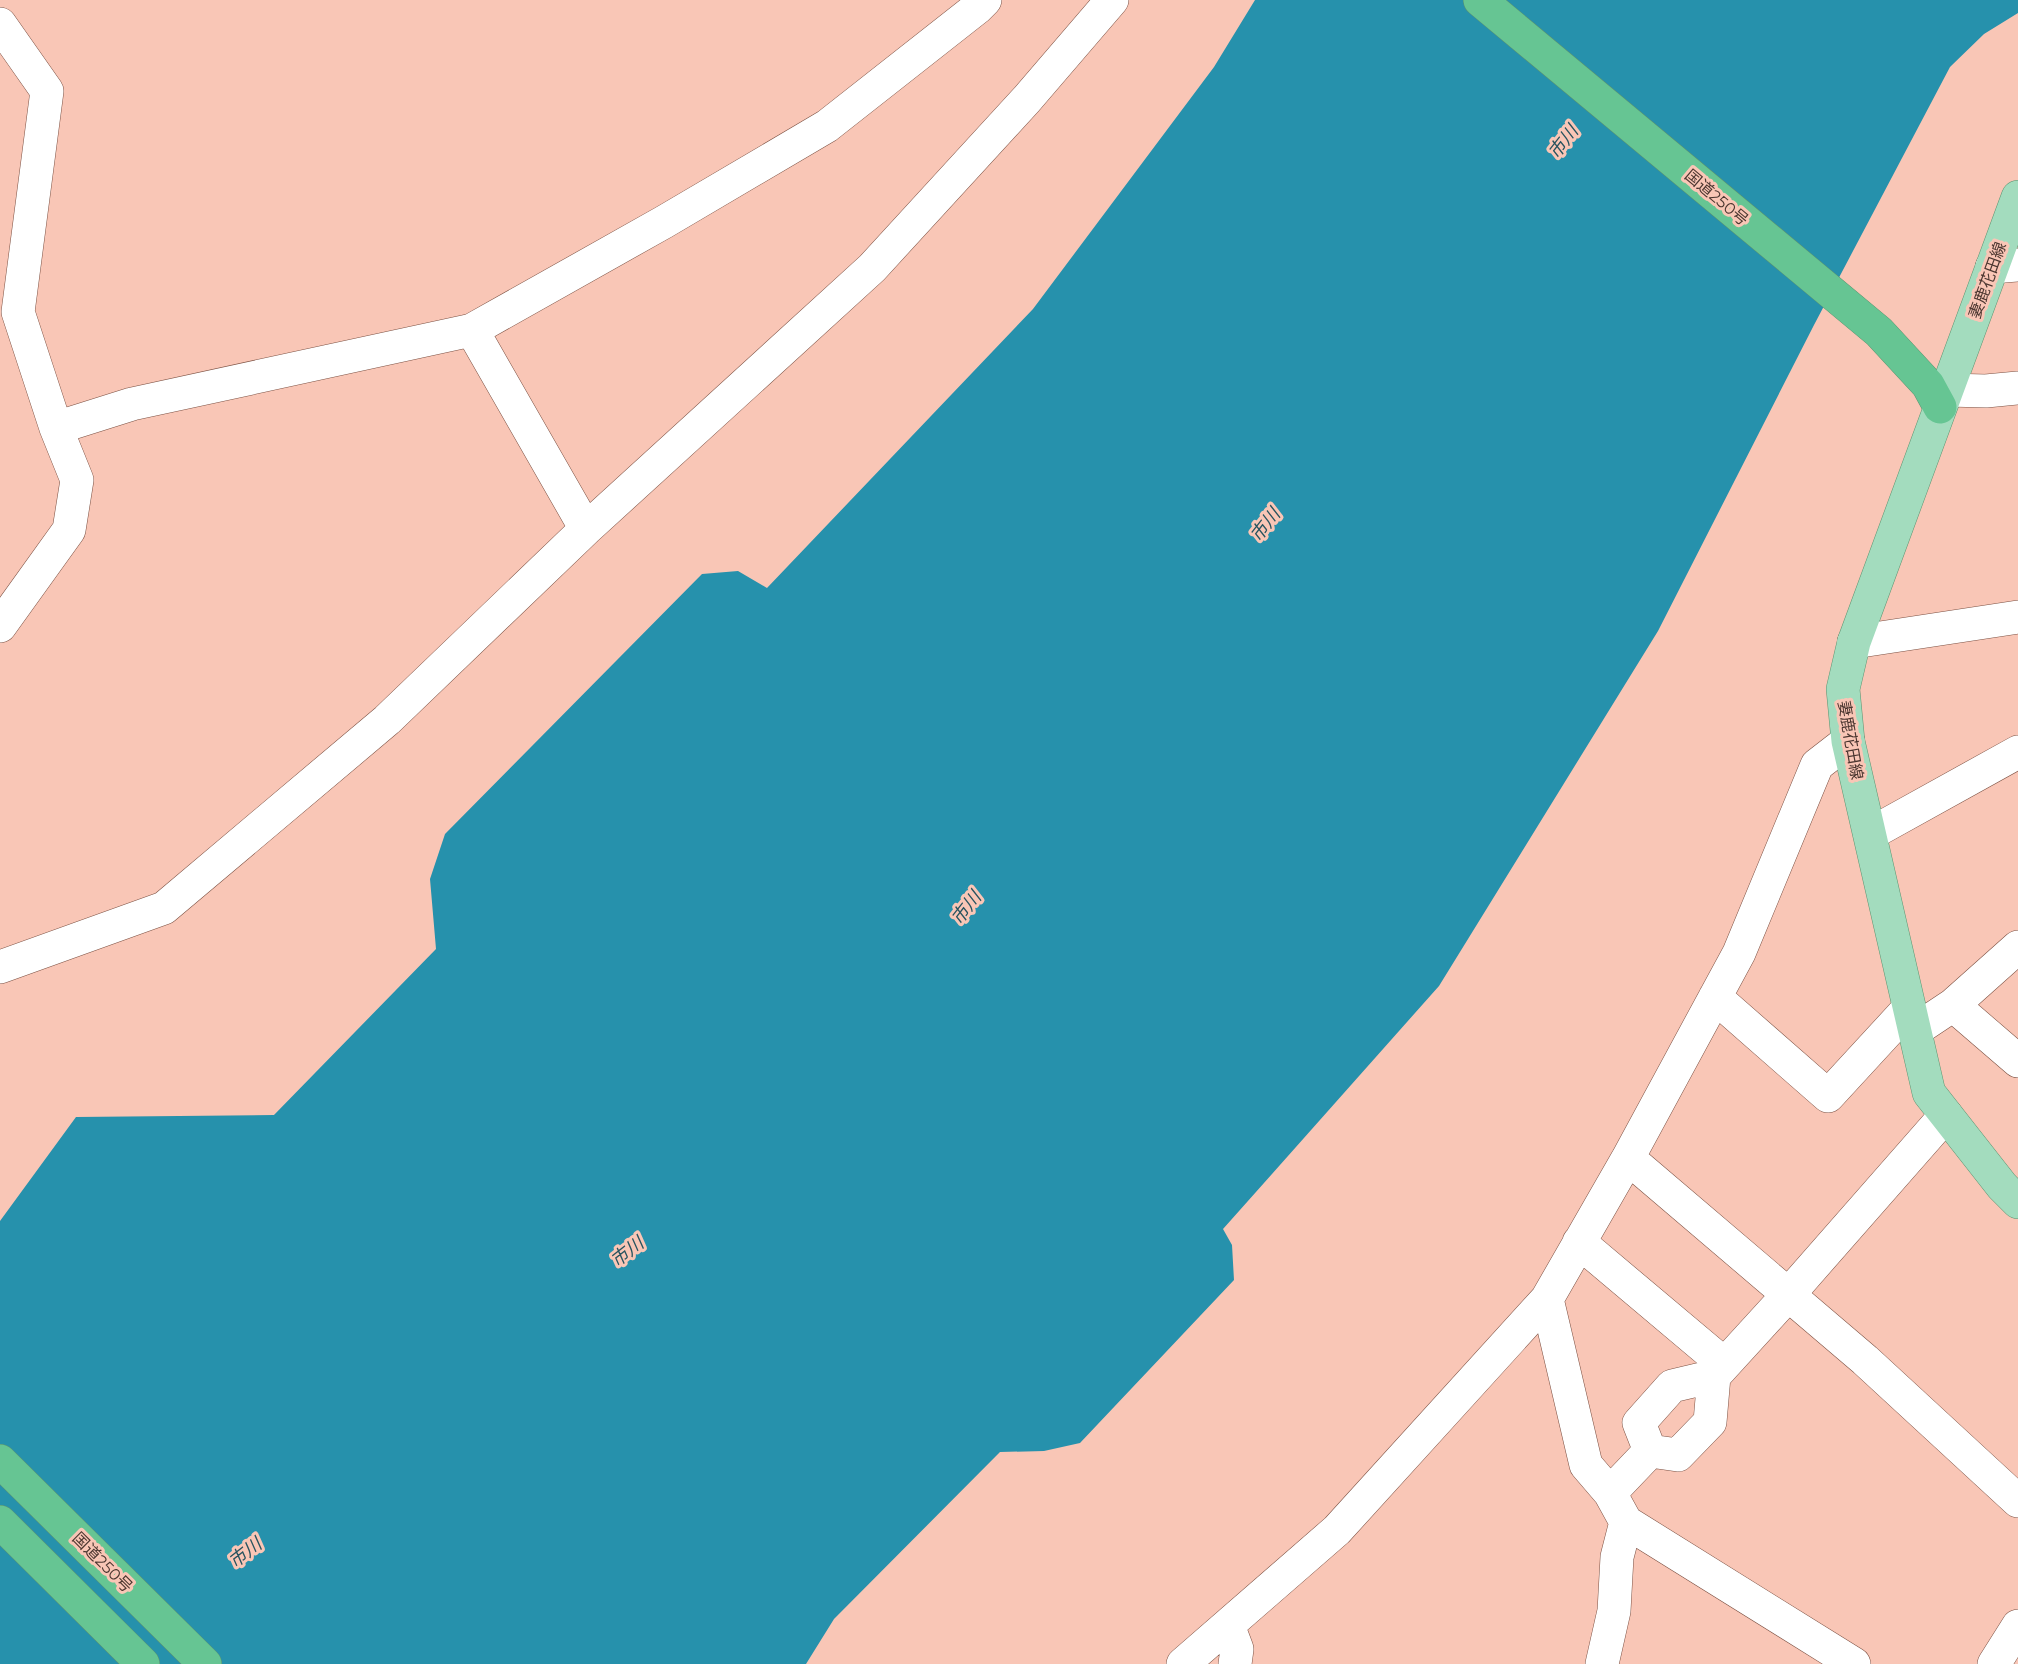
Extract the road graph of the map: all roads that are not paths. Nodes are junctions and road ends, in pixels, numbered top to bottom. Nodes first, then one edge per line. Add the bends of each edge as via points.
1 (985, 0) edge
2 (1112, 0) edge
3 (1480, 0) edge
4 (0, 24) edge
5 (2018, 197) edge
6 (2005, 266) edge
7 (472, 330) junction
8 (2018, 388) edge
9 (1943, 399) junction
10 (56, 428) junction
11 (586, 529) junction
12 (2018, 617) edge
13 (0, 626) edge
14 (1854, 642) junction
15 (1848, 741) junction
16 (2018, 752) edge
17 (1870, 834) junction
18 (2018, 946) edge
19 (0, 967) edge
20 (1715, 997) junction
21 (1953, 1005) junction
22 (1912, 1019) junction
23 (2018, 1061) edge
24 (1946, 1115) junction
25 (1628, 1158) junction
26 (2018, 1202) edge
27 (1579, 1242) junction
28 (1788, 1294) junction
29 (1546, 1299) junction
30 (1719, 1370) junction
31 (1650, 1451) junction
32 (0, 1461) edge
33 (1610, 1493) junction
34 (2018, 1501) edge
35 (0, 1522) edge
36 (1626, 1522) junction
37 (1227, 1625) junction
38 (2018, 1626) edge
39 (143, 1664) edge
40 (205, 1664) edge
41 (1183, 1664) edge
42 (1235, 1664) edge
43 (1602, 1664) edge
44 (1854, 1664) edge
45 (1994, 1664) edge

1 - 7 street via 827,126
2 - 11 street via 872,268
3 - 9 highway, 国道250号 via 1879,332
4 - 10 street via 47,91 18,312
5 - 6 main road, 妻鹿花田線
6 - 9 main road, 妻鹿花田線
7 - 10 street via 132,404
7 - 11 street
8 - 9 street
9 - 14 main road, 妻鹿花田線
10 - 13 street via 76,480 69,530
11 - 19 street via 387,720 164,908
12 - 14 street
14 - 15 main road, 妻鹿花田線 via 1843,689
15 - 17 main road, 妻鹿花田線
15 - 20 street via 1817,765 1739,953
16 - 17 street
17 - 22 main road, 妻鹿花田線
18 - 21 street
20 - 22 street via 1828,1096
20 - 25 street
21 - 22 street
21 - 23 street
22 - 24 main road, 妻鹿花田線 via 1929,1093
24 - 26 main road, 妻鹿花田線
24 - 28 street
25 - 27 street
25 - 28 street
27 - 29 street
27 - 30 street
28 - 30 street
28 - 34 street
29 - 33 street via 1586,1465
29 - 37 street via 1337,1530
30 - 31 street via 1710,1422 1678,1455
30 - 31 street via 1672,1386 1639,1423
31 - 33 street
32 - 40 highway, 国道250号
33 - 36 street
35 - 39 highway
36 - 43 street via 1617,1557 1614,1611
36 - 44 street
37 - 41 street
37 - 42 street via 1237,1649
38 - 45 street

